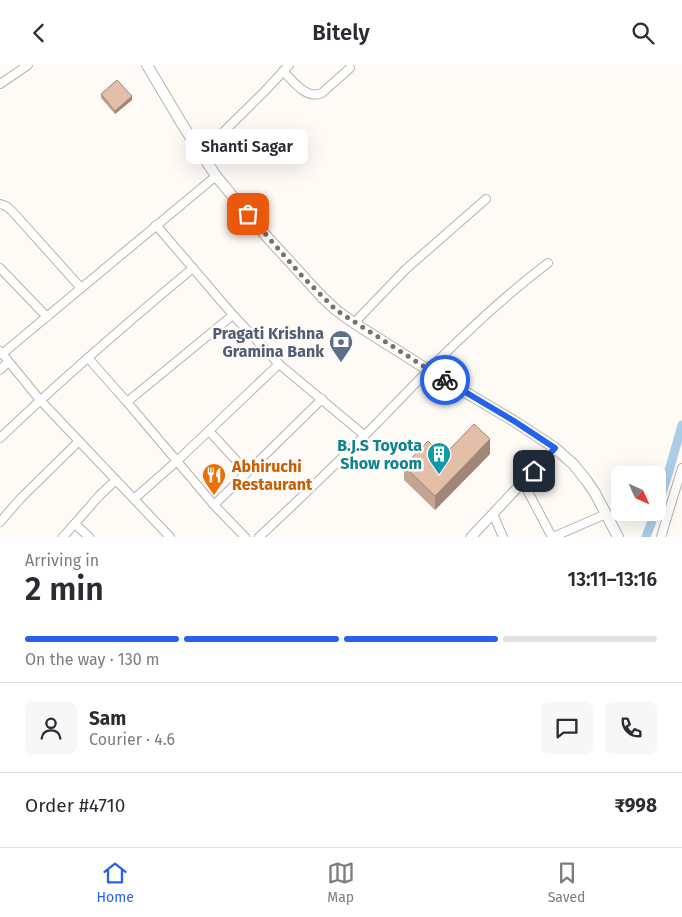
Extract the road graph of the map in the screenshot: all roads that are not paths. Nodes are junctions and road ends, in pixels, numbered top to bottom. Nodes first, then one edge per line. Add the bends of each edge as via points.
1 (147, 65) edge
2 (24, 66) edge
3 (286, 68) edge
4 (350, 68) dead end
5 (0, 84) edge
6 (201, 153) junction
7 (216, 176) junction
8 (486, 199) dead end
9 (0, 204) edge
10 (156, 225) junction
11 (548, 263) dead end
12 (0, 268) edge
13 (193, 268) junction
14 (81, 288) junction
15 (233, 315) junction
16 (46, 317) junction
17 (354, 323) junction
18 (1, 353) edge
19 (88, 358) junction
20 (8, 362) junction
21 (278, 364) junction
22 (0, 370) edge
23 (428, 370) junction
24 (322, 399) junction
25 (40, 400) junction
26 (127, 401) junction
27 (209, 431) junction
28 (364, 435) junction
29 (0, 438) edge
30 (79, 441) junction
31 (555, 448) junction
32 (177, 461) junction
33 (682, 468) edge
34 (247, 472) junction
35 (116, 480) junction
36 (523, 482) junction
37 (134, 499) junction
38 (214, 505) junction
39 (493, 514) junction
40 (606, 514) junction
41 (0, 522) edge
42 (74, 524) junction
43 (63, 537) edge
44 (89, 537) edge
45 (170, 537) edge
46 (245, 537) edge
47 (259, 537) edge
48 (471, 537) edge
49 (503, 537) edge
50 (553, 537) edge
51 (618, 537) edge
52 (661, 537) edge

1 - 6 main road
2 - 5 street
3 - 4 street via 302,90 316,96
3 - 6 street
6 - 7 main road
7 - 10 street
7 - 17 main road via 302,276
8 - 17 street via 406,269
9 - 14 street via 12,211
10 - 13 street
10 - 14 street
11 - 23 street via 524,281
12 - 16 street
13 - 15 street
13 - 19 street
14 - 16 street
15 - 21 street
15 - 26 street
16 - 18 street
17 - 23 main road
18 - 20 street
19 - 25 street
19 - 26 street
20 - 22 street
20 - 25 street
21 - 24 street
21 - 27 street
23 - 28 street
23 - 31 main road
24 - 28 street
24 - 34 street
25 - 29 street
25 - 30 street
26 - 32 street
27 - 32 street
27 - 34 street
28 - 47 street
30 - 35 street
30 - 41 street
31 - 36 street
31 - 40 main road via 586,480
32 - 37 street
32 - 38 street
33 - 52 street
34 - 38 street
35 - 37 street
35 - 42 street
36 - 39 street
36 - 50 street
37 - 45 street
38 - 46 street
39 - 48 street
39 - 49 street
40 - 50 street
40 - 51 main road
42 - 43 street
42 - 44 street

